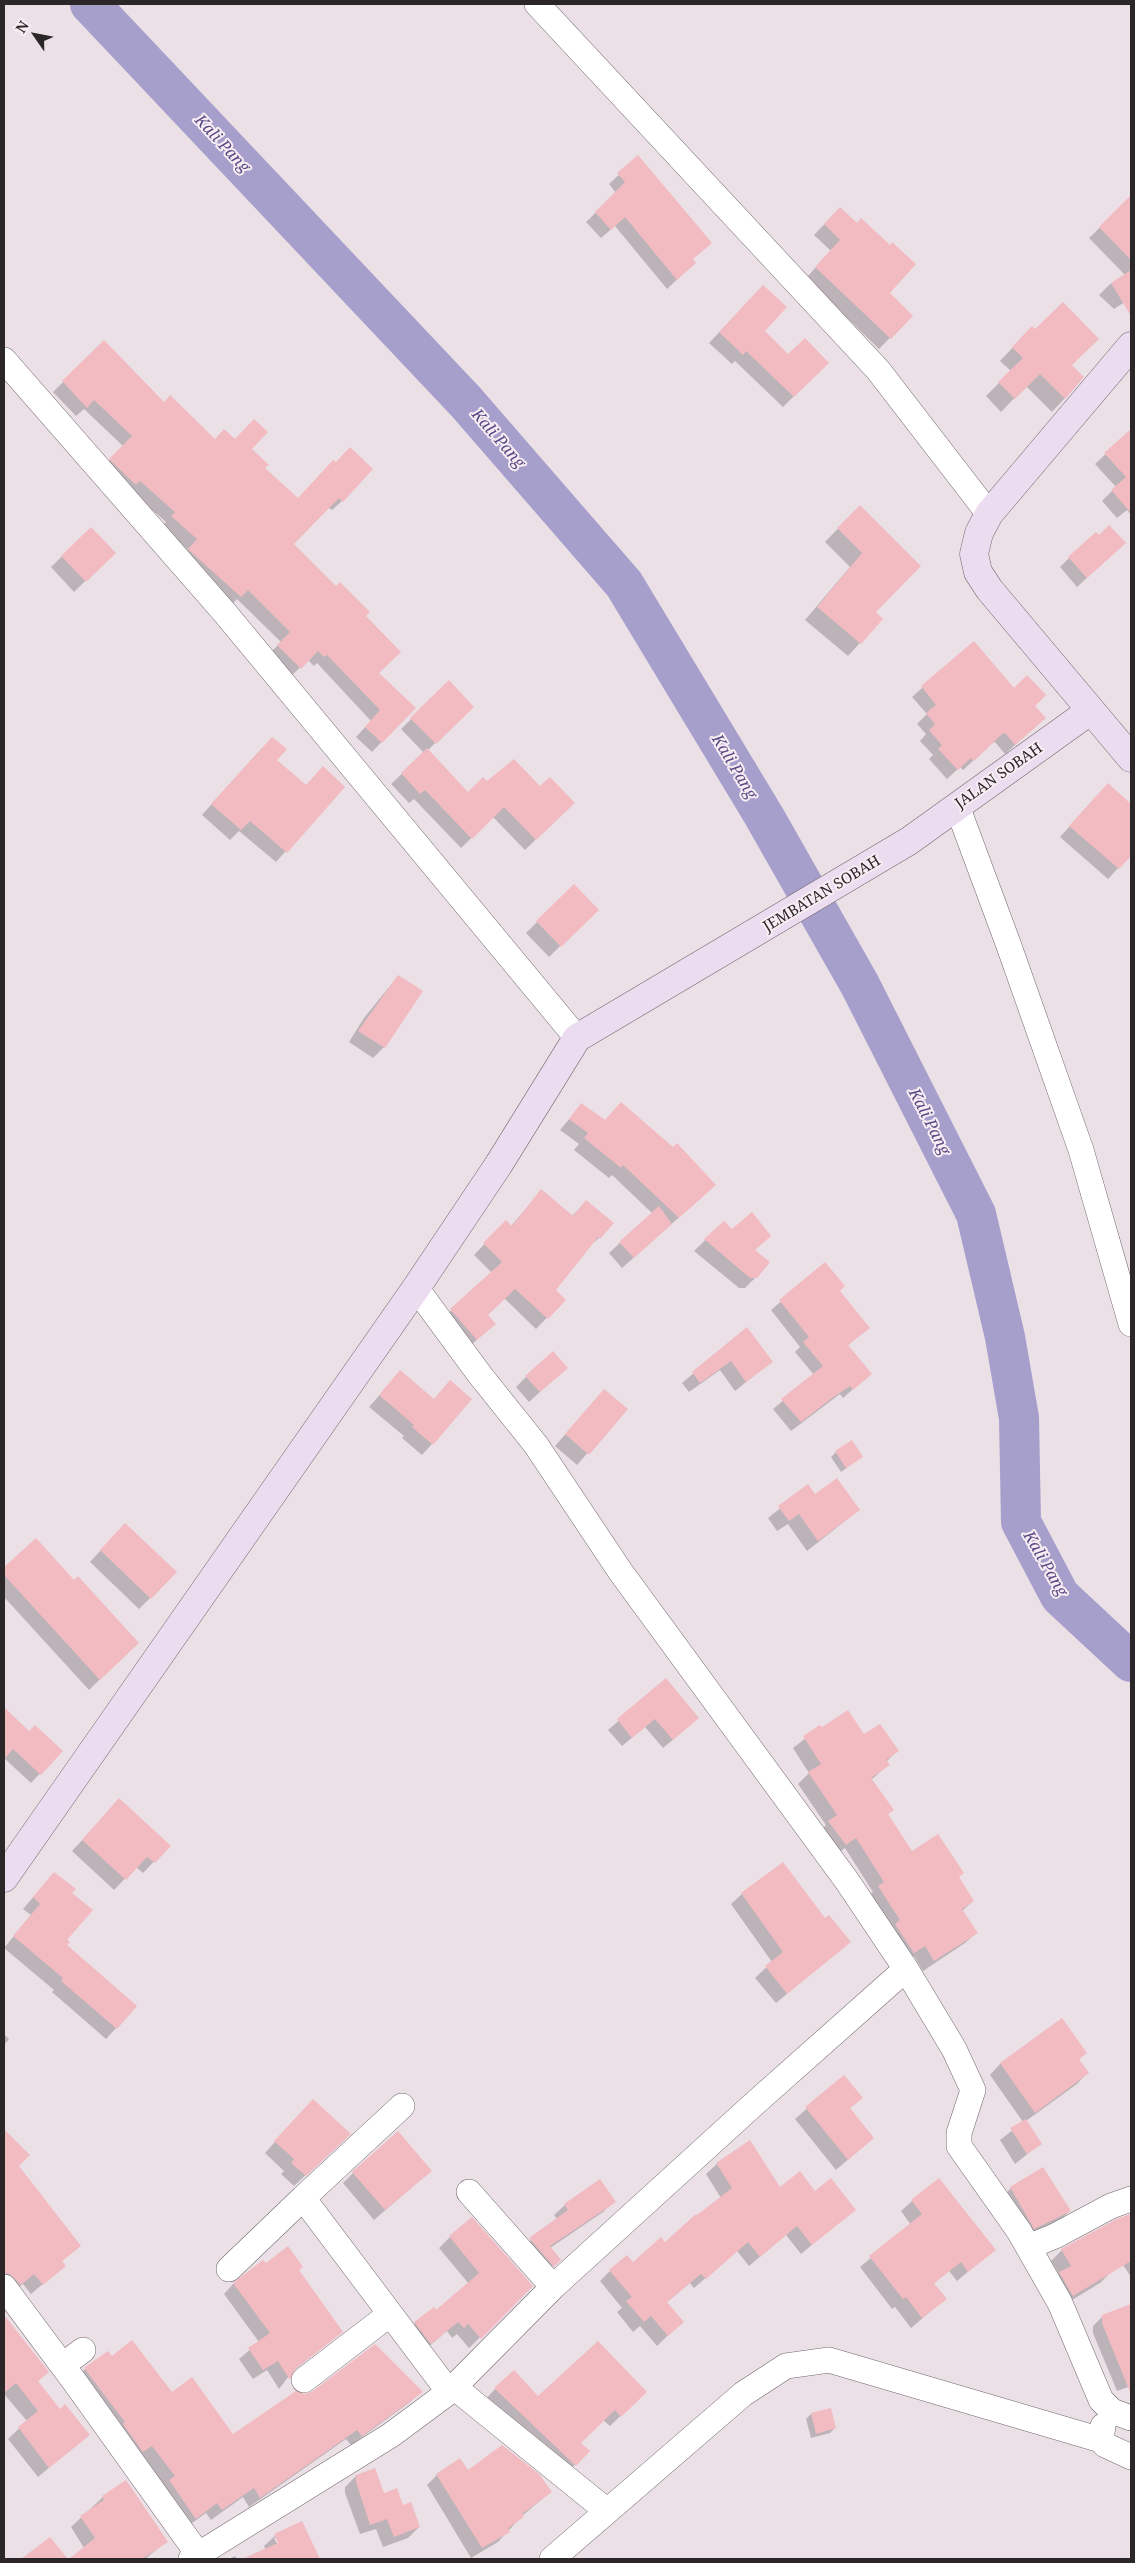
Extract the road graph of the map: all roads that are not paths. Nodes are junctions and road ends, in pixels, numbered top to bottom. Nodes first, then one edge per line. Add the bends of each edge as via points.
1 (538, 4) edge
2 (1131, 346) edge
3 (4, 360) edge
4 (989, 514) junction
5 (1090, 712) junction
6 (1131, 758) edge
7 (957, 806) junction
8 (909, 841) joint
9 (577, 1038) junction
10 (416, 1288) junction
11 (1131, 1324) edge
12 (4, 1878) edge
13 (906, 1969) junction
14 (402, 2106) dead end
15 (469, 2192) dead end
16 (303, 2198) junction
17 (1131, 2200) edge
18 (1028, 2247) junction
19 (229, 2269) dead end
20 (4, 2287) edge
21 (553, 2287) junction
22 (390, 2314) junction
23 (83, 2350) dead end
24 (63, 2365) junction
25 (304, 2380) dead end
26 (452, 2389) junction
27 (1121, 2414) edge
28 (1101, 2440) junction
29 (1131, 2457) edge
30 (607, 2511) junction
31 (195, 2557) edge
32 (552, 2559) edge

1 - 4 street via 878,370
2 - 4 street
3 - 9 street via 225,613
4 - 5 street via 976,545 978,572
5 - 6 street
5 - 7 street, JALAN SOBAH
7 - 8 street, JALAN SOBAH
7 - 11 street via 1081,1150
8 - 9 street, JEMBATAN SOBAH
9 - 10 street via 499,1164
10 - 12 street
10 - 13 street via 536,1445 620,1571 847,1880
13 - 18 street via 954,2049 973,2090 959,2133 959,2146
13 - 21 street
14 - 16 street
15 - 21 street
16 - 19 street
16 - 22 street
17 - 18 street via 1111,2206
18 - 27 street via 1060,2303 1101,2400
20 - 24 street
21 - 26 street
22 - 25 street
22 - 26 street
23 - 24 street
24 - 31 street
26 - 30 street
26 - 31 street via 391,2435
27 - 28 street via 1102,2428
28 - 29 street
28 - 30 street via 829,2360 786,2366 743,2394
30 - 32 street

